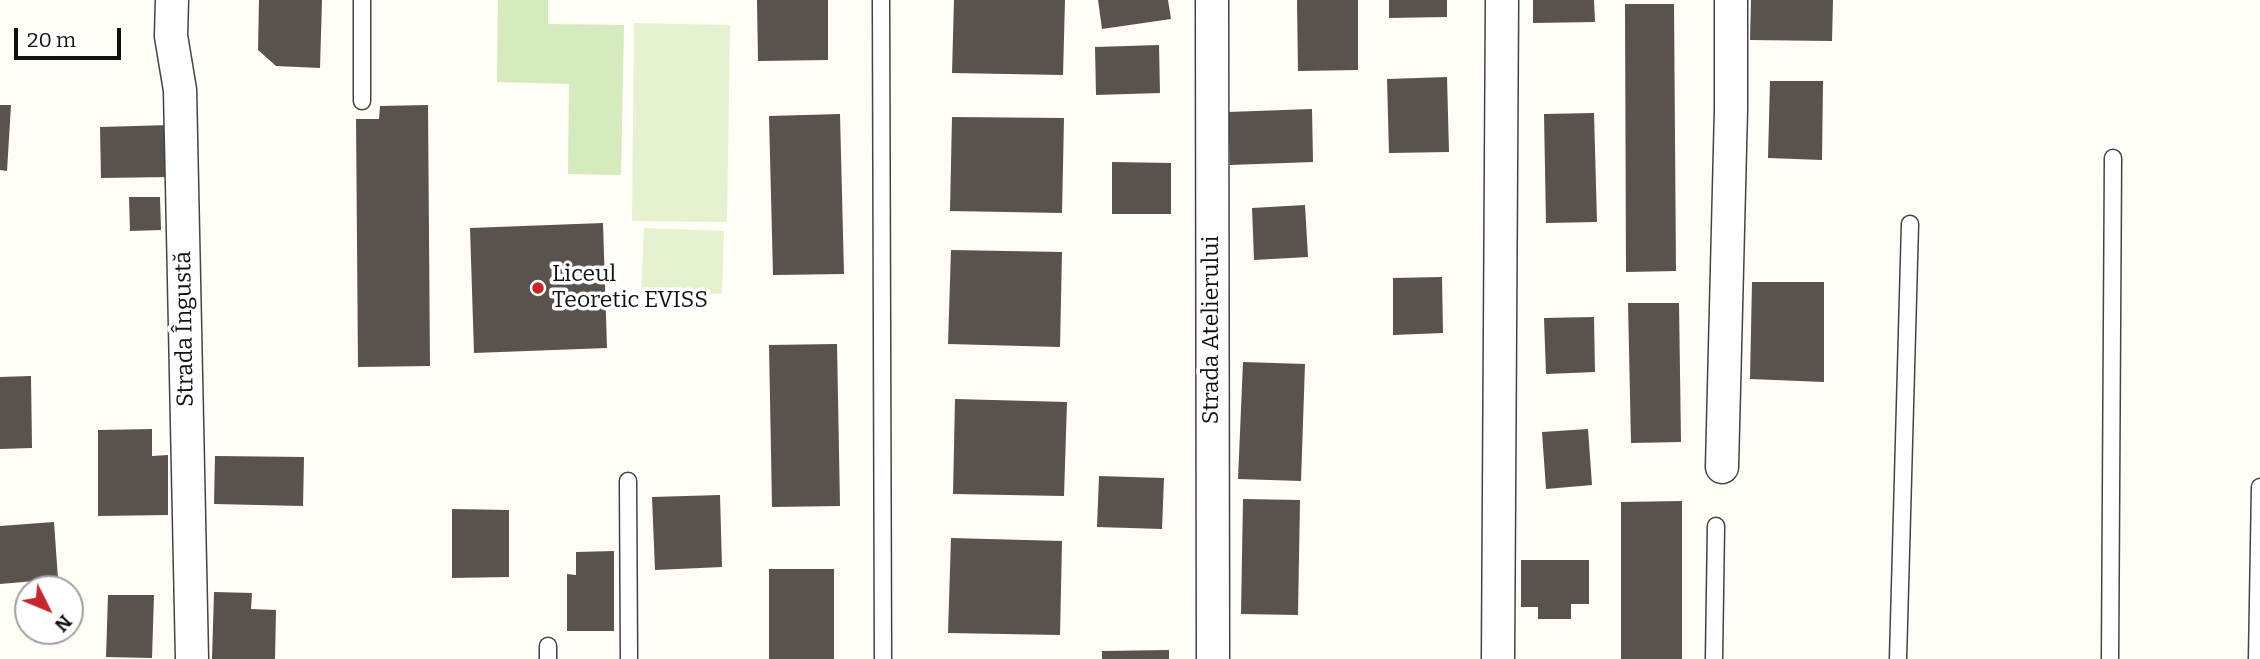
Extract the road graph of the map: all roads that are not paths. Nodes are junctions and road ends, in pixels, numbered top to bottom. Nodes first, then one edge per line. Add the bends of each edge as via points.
1 (172, 0) edge
2 (362, 0) edge
3 (881, 0) edge
4 (1212, 0) edge
5 (1502, 0) edge
6 (1731, 0) edge
7 (362, 102) dead end
8 (2113, 158) dead end
9 (1910, 224) dead end
10 (1722, 467) dead end
11 (628, 481) dead end
12 (2260, 487) edge
13 (1716, 526) dead end
14 (192, 659) edge
15 (629, 659) edge
16 (883, 659) edge
17 (1213, 659) edge
18 (1498, 659) edge
19 (1714, 659) edge
20 (1898, 659) edge
21 (2110, 659) edge
22 (2257, 659) edge

1 - 14 street, Strada Îngustă via 171,36 180,90
2 - 7 lane
3 - 16 lane
4 - 17 street, Strada Atelierului
5 - 18 street
6 - 10 street
8 - 21 lane
9 - 20 lane
11 - 15 lane
12 - 22 lane
13 - 19 lane

